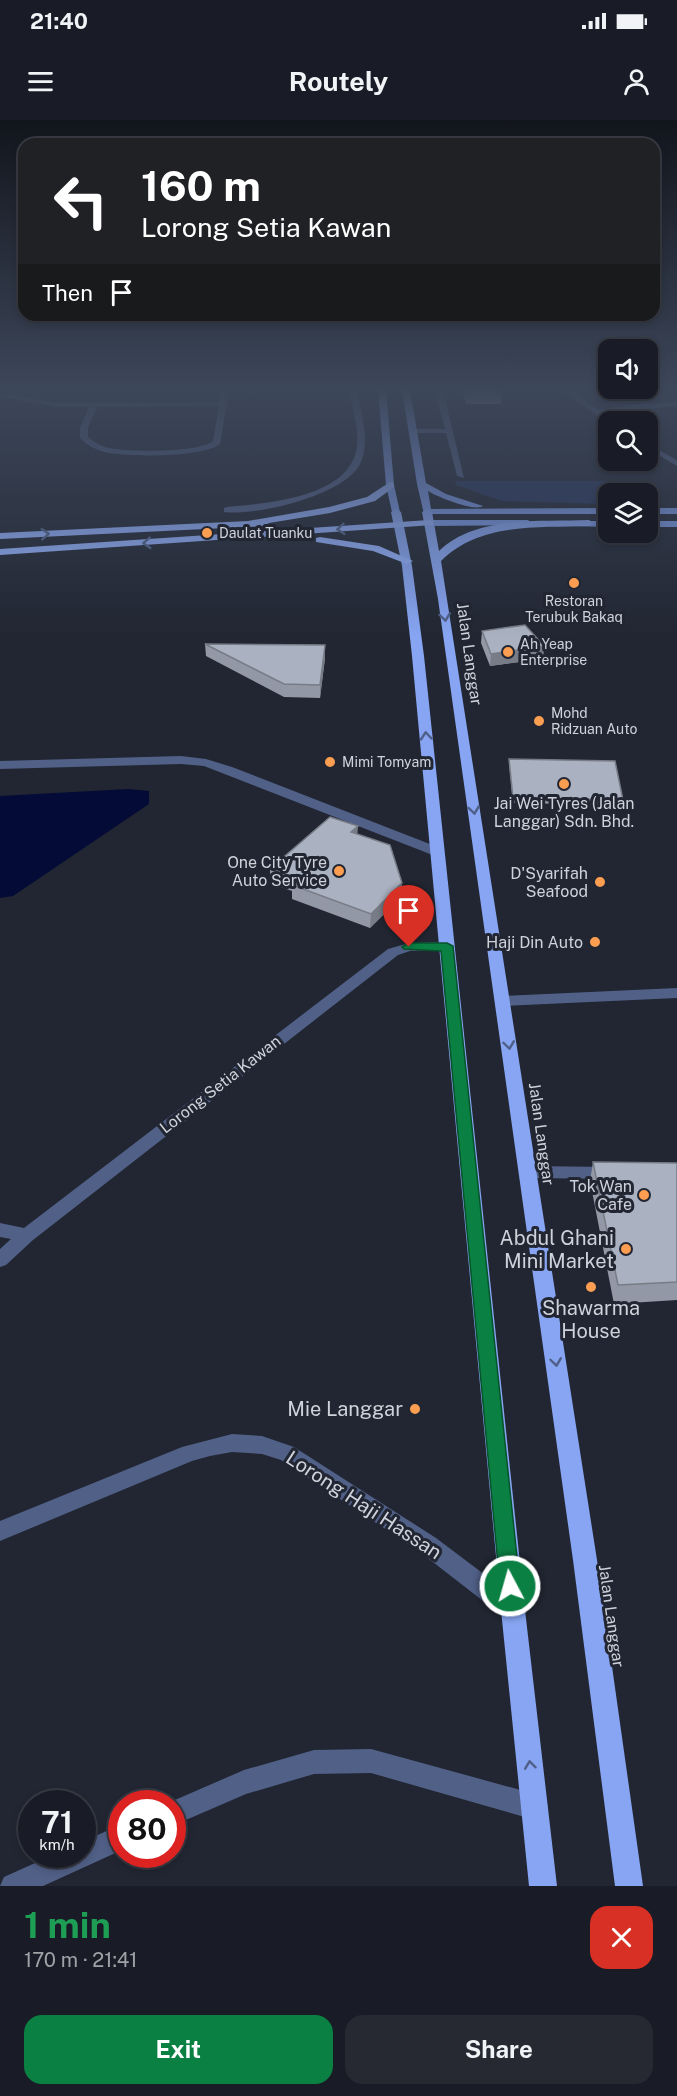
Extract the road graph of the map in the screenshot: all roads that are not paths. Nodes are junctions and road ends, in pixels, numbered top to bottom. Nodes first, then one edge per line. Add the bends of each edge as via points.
1 (348, 472) edge
2 (389, 472) edge
3 (419, 472) edge
4 (460, 472) edge
5 (461, 476) dead end
6 (421, 484) junction
7 (390, 485) junction
8 (227, 510) dead end
9 (565, 511) junction
10 (598, 511) edge
11 (658, 511) edge
12 (677, 512) edge
13 (352, 516) dead end
14 (409, 516) junction
15 (241, 524) junction
16 (589, 524) junction
17 (598, 524) edge
18 (658, 524) edge
19 (677, 524) edge
20 (0, 536) edge
21 (242, 537) junction
22 (0, 552) edge
23 (436, 560) junction
24 (407, 561) junction
25 (0, 765) edge
26 (435, 851) junction
27 (447, 946) junction
28 (677, 993) edge
29 (502, 1001) junction
30 (528, 1172) junction
31 (631, 1173) edge
32 (0, 1230) edge
33 (27, 1235) junction
34 (0, 1260) edge
35 (0, 1531) edge
36 (513, 1610) junction
37 (535, 1807) junction
38 (186, 1808) edge
39 (108, 1843) edge
40 (13, 1886) edge
41 (543, 1886) edge
42 (629, 1886) edge

1 - 8 street via 329,488 302,498
2 - 7 main road, Jalan Langgar
3 - 6 main road, Jalan Langgar
4 - 5 street
6 - 9 main road via 442,496 482,507
6 - 14 main road, Jalan Langgar
7 - 14 main road, Jalan Langgar
7 - 15 highway via 371,499 310,514
9 - 10 main road
9 - 14 main road
11 - 12 main road
13 - 15 highway
14 - 16 main road
14 -> 21 highway
14 - 23 highway, Jalan Langgar
14 - 24 highway, Jalan Langgar
20 -> 15 highway
16 - 17 main road
16 - 23 highway via 480,531 445,548
18 - 19 main road
21 -> 22 highway
21 - 24 highway via 335,540 375,548
23 -> 29 highway, Jalan Langgar
26 -> 24 highway, Jalan Langgar
25 - 26 street via 181,760 206,763
26 - 27 highway, Jalan Langgar
27 - 33 street, Lorong Setia Kawan via 409,947 393,952
27 - 36 highway, Jalan Langgar
28 - 29 street
29 -> 30 highway, Jalan Langgar
30 - 31 street
30 -> 42 highway, Jalan Langgar
32 - 33 street
33 - 34 street, Lorong Setia Kawan
35 - 36 street, Lorong Haji Hassan via 189,1453 232,1443 262,1445 287,1453 428,1545
37 -> 36 highway, Jalan Langgar
37 - 38 street via 371,1761 314,1762 244,1782
37 - 41 highway, Jalan Langgar
39 - 40 street

